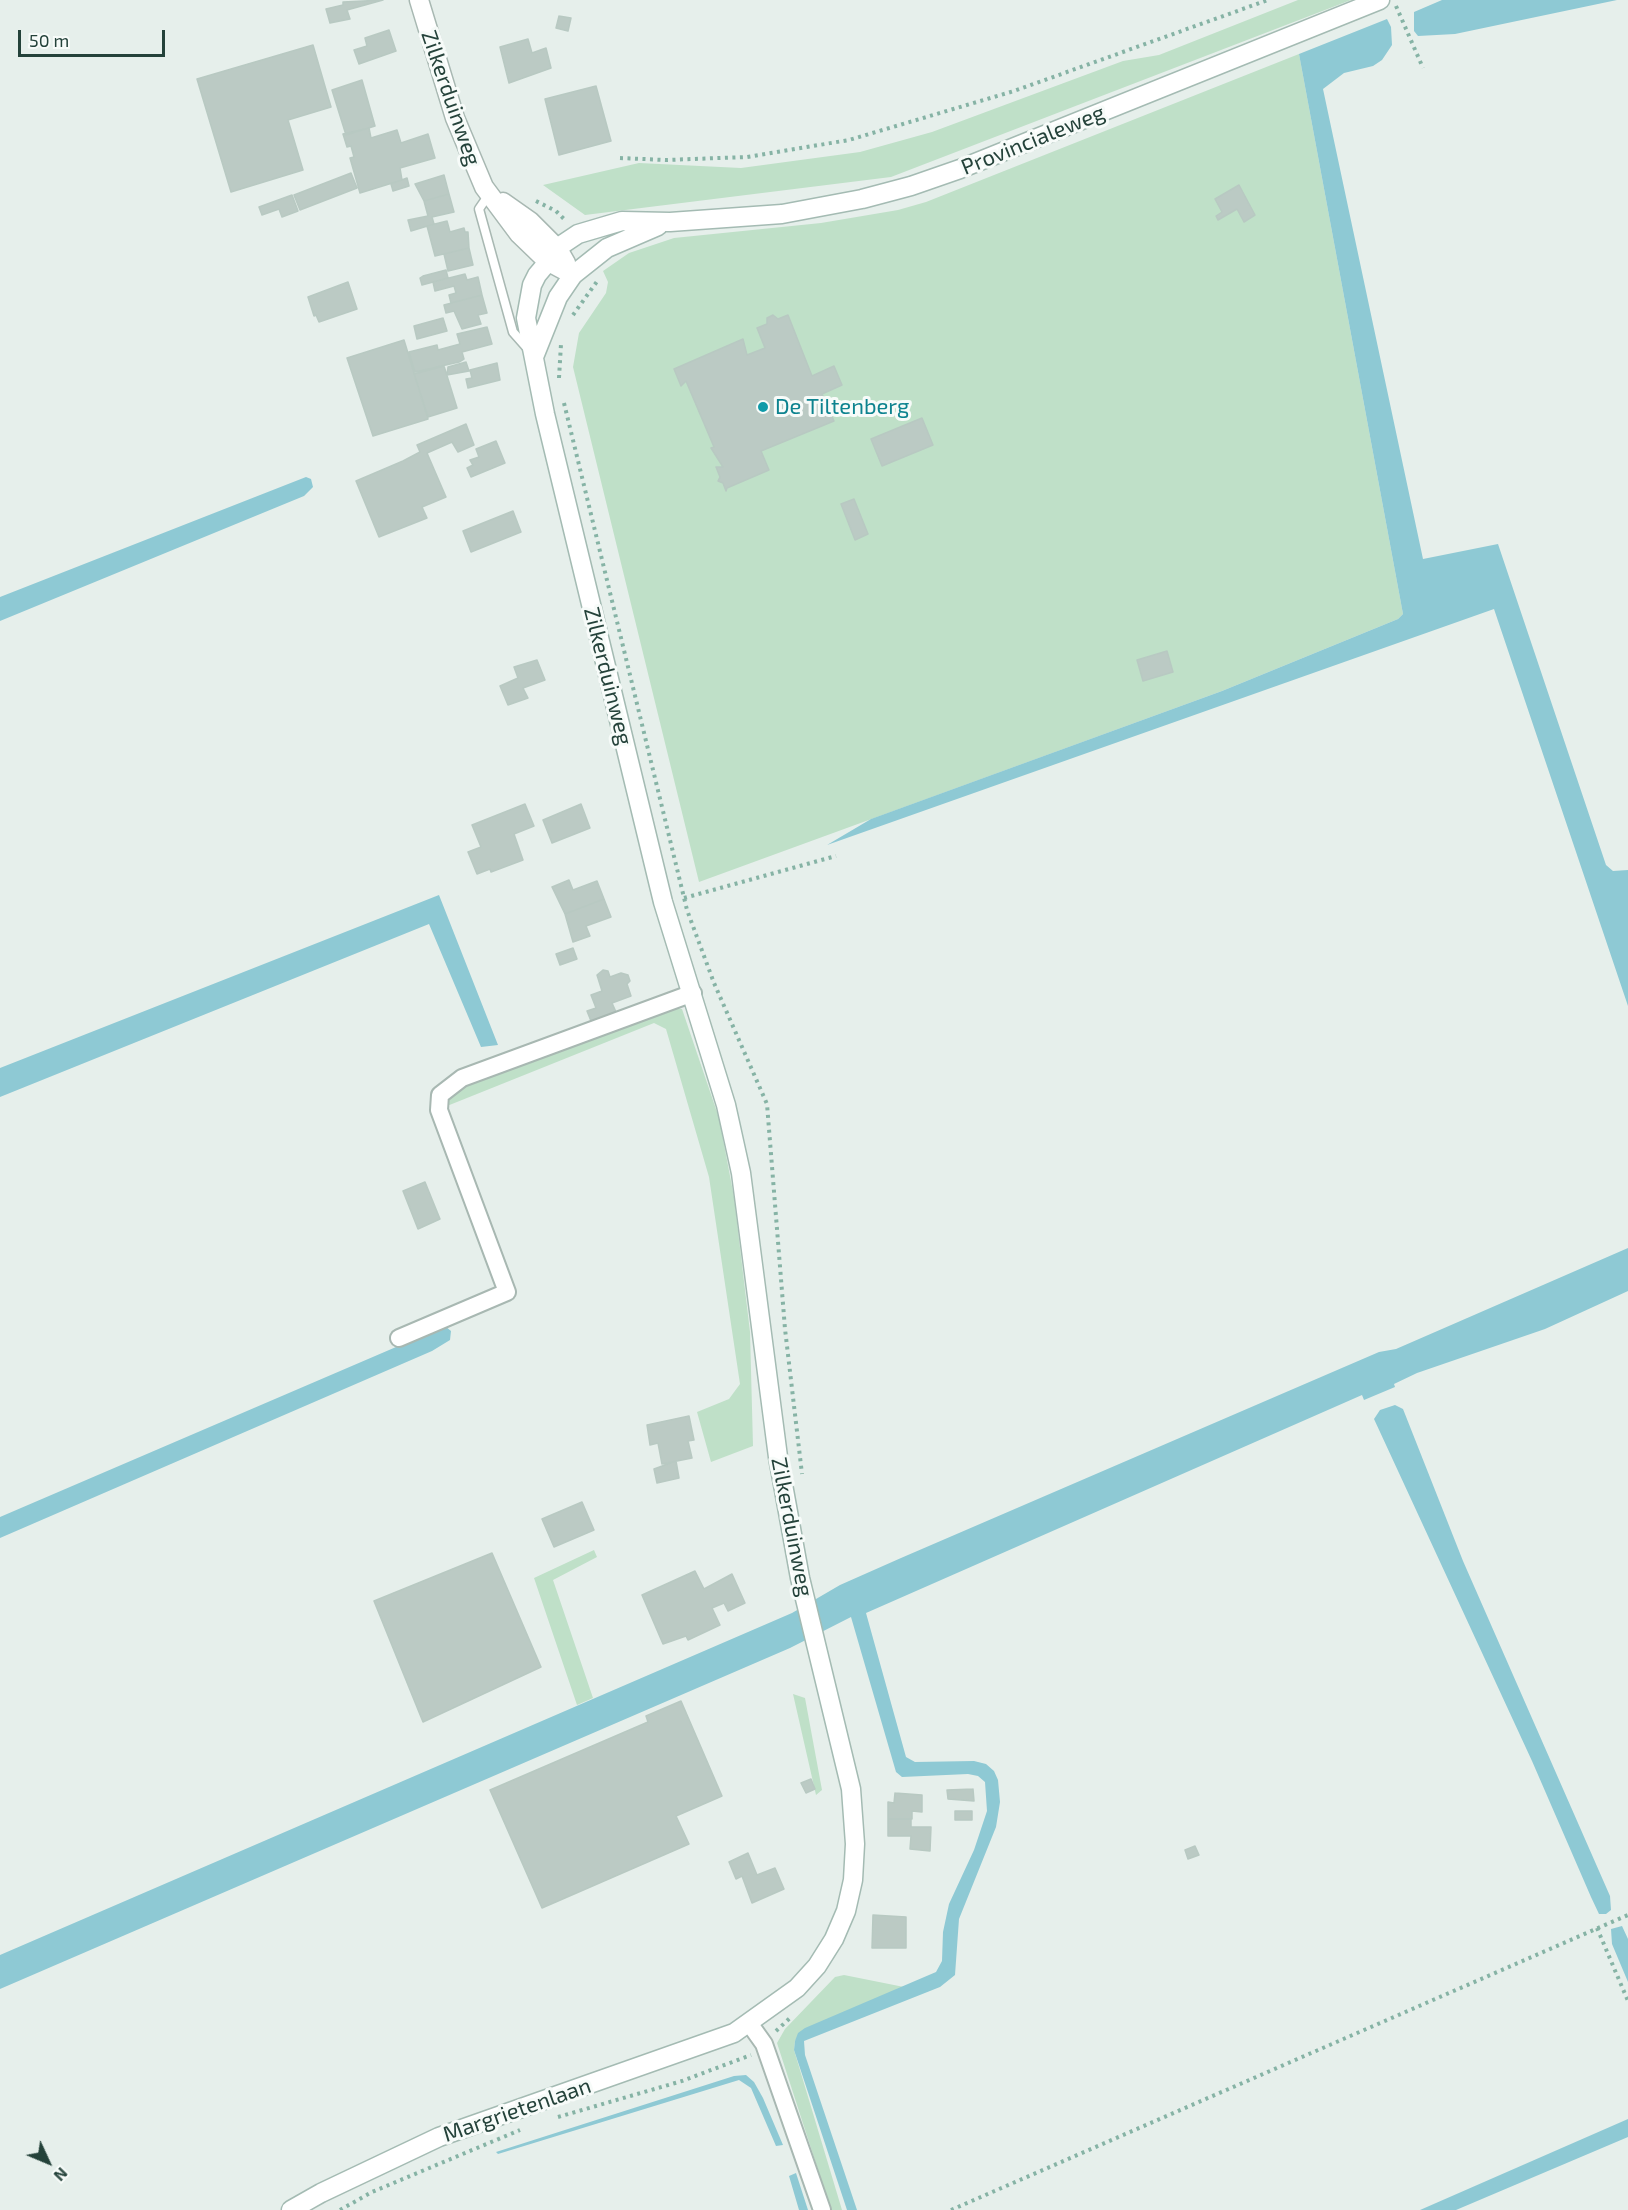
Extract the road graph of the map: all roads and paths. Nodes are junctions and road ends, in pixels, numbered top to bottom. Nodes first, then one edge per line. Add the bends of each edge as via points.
1 (419, 0) edge
2 (1268, 0) edge
3 (1380, 0) edge
4 (1393, 0) edge
5 (1423, 68) dead end
6 (620, 158) dead end
7 (490, 193) junction
8 (670, 222) junction
9 (553, 255) junction
10 (573, 275) junction
11 (576, 309) dead end
12 (568, 324) dead end
13 (562, 340) dead end
14 (534, 357) junction
15 (559, 382) dead end
16 (836, 856) dead end
17 (663, 902) junction
18 (693, 993) junction
19 (399, 1338) dead end
20 (1628, 1915) edge
21 (1597, 1928) junction
22 (1628, 2001) edge
23 (749, 2023) junction
24 (764, 2044) junction
25 (551, 2119) dead end
26 (530, 2126) dead end
27 (291, 2210) edge
28 (340, 2210) edge
29 (822, 2210) edge
30 (951, 2210) edge

1 - 7 main road, Zilkerduinweg via 455,118 477,173
2 - 6 path via 1014,91 849,140 747,157
3 - 8 main road, Provincialeweg via 960,170 910,186 812,209
4 - 5 path
7 - 9 main road, Zilkerduinweg via 519,234
7 - 14 lane, Zilkerduinweg via 479,209 482,221 513,332
8 - 9 main road, Provincialeweg via 622,221 578,234
8 - 10 main road, Provincialeweg via 607,248
9 - 10 main road, Zilkerduinweg
9 - 14 main road, Zilkerduinweg via 532,285 526,318
10 - 14 main road via 558,297
11 - 12 path
13 - 15 path
14 - 17 main road, Zilkerduinweg
16 - 17 path
17 - 18 main road, Zilkerduinweg
18 - 19 street via 462,1078 440,1095 439,1110 507,1292
18 - 23 main road, Zilkerduinweg via 726,1105 741,1173 778,1457 805,1599 851,1789 855,1844 853,1880 834,1939 797,1988
20 - 21 path
21 - 22 path
21 - 30 path
23 - 24 street
23 - 27 main road, Margrietenlaan via 734,2033 648,2065 439,2137
24 - 25 path, Margrietenlaan via 750,2055 682,2080
24 - 29 street
26 - 28 path, Margrietenlaan via 372,2192

